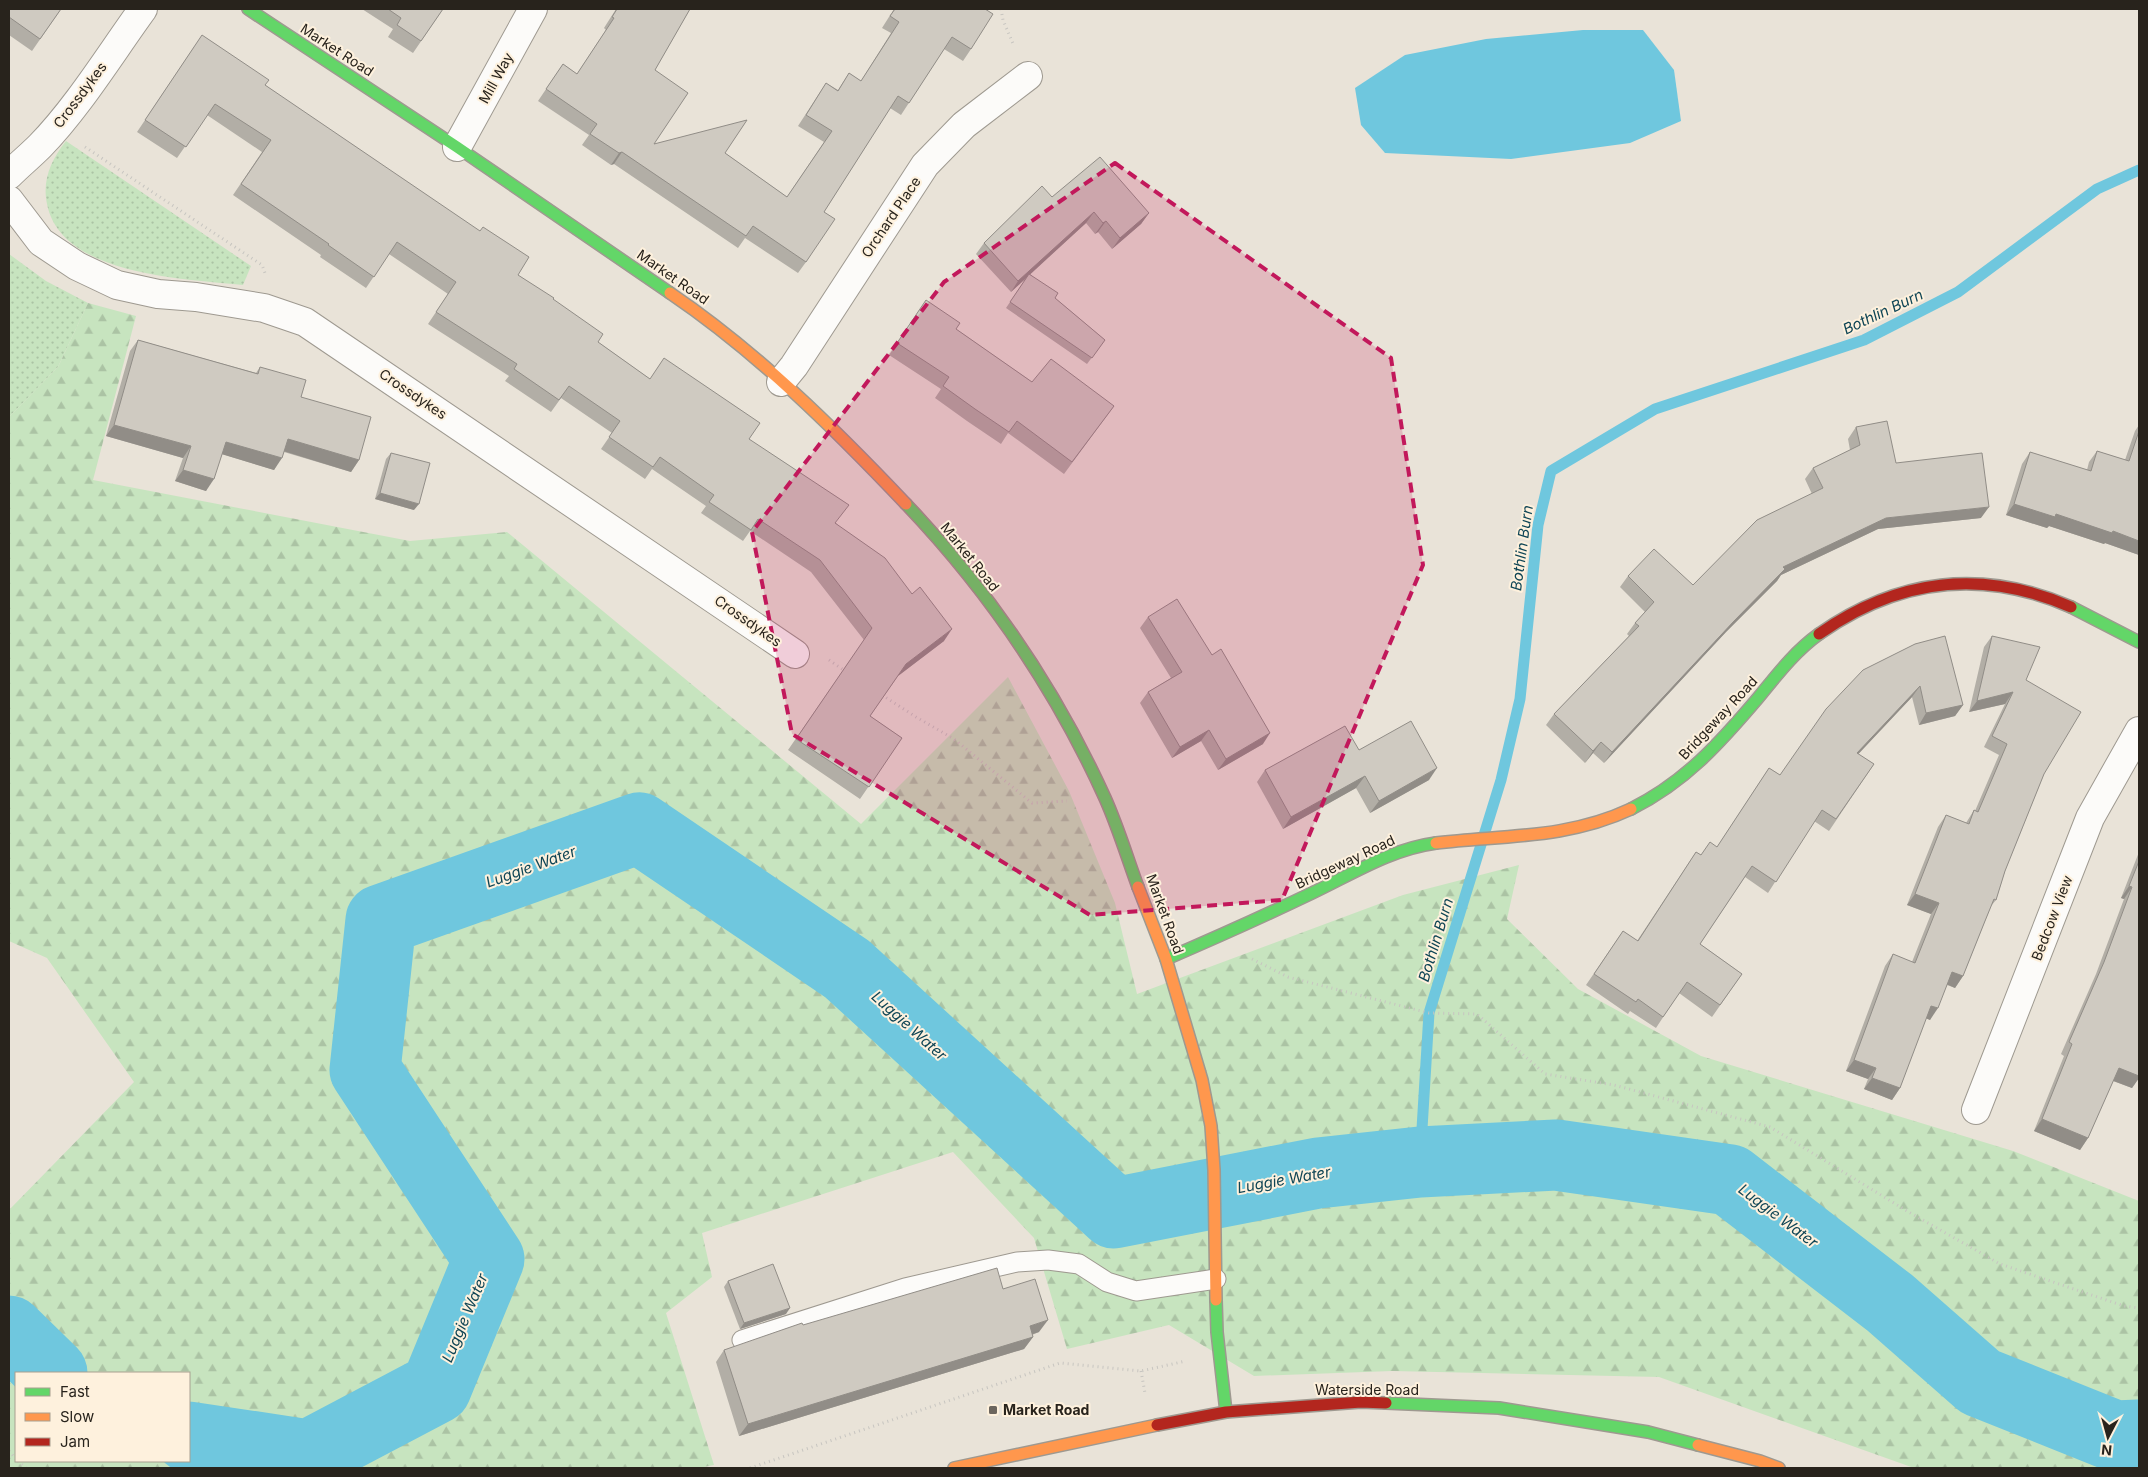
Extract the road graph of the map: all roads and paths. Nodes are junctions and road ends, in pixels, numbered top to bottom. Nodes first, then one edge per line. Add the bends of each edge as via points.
1 (142, 9) edge
2 (248, 9) edge
3 (533, 9) edge
4 (1001, 9) edge
5 (1022, 65) joint
6 (55, 128) junction
7 (457, 147) junction
8 (9, 175) edge
9 (9, 200) edge
10 (282, 314) junction
11 (781, 382) junction
12 (2139, 642) edge
13 (795, 654) joint
14 (852, 676) edge
15 (876, 691) edge
16 (2139, 731) edge
17 (1032, 803) dead end
18 (1214, 940) junction
19 (1166, 959) junction
20 (1976, 1110) dead end
21 (1216, 1279) junction
22 (2139, 1308) edge
23 (742, 1340) dead end
24 (1219, 1359) junction
25 (1226, 1412) junction
26 (750, 1468) edge
27 (954, 1468) edge
28 (1779, 1468) edge

1 - 6 street, Crossdykes
2 - 7 street, Market Road
3 - 7 street, Mill Way
4 - 5 path
5 - 11 street, Orchard Place via 925,165
6 - 8 street, Crossdykes
6 - 10 path via 262,265
7 - 11 street, Market Road via 702,314
9 - 10 street, Crossdykes via 41,242 77,266 117,285 158,294 264,308
10 - 13 street, Crossdykes via 305,322
11 - 19 street, Market Road via 866,462 939,540 1006,626 1061,711 1105,799
12 - 18 street, Bridgeway Road via 2068,606 2029,591 1991,585 1950,584 1919,587 1889,595 1818,634 1793,657 1745,714 1687,774 1622,814 1592,826 1545,835 1430,843 1395,852
13 - 14 path via 804,644
15 - 17 path via 954,739
16 - 20 street, Bedcow View via 2090,818
18 - 19 street, Bridgeway Road
18 - 22 path via 1288,977 1429,1013 1477,1014 1545,1074 1614,1085 1770,1127 2000,1264 2124,1306
19 - 21 street, Market Road via 1202,1080 1211,1126
21 - 23 lane via 1136,1291 1107,1282 1079,1264 1048,1260 1017,1262 905,1288
21 - 24 street, Market Road
24 - 25 street, Market Road
24 - 26 path via 1183,1362 1141,1371 1060,1363
25 - 27 street, Waterside Road
25 - 28 street, Waterside Road via 1361,1402 1499,1408 1648,1432

